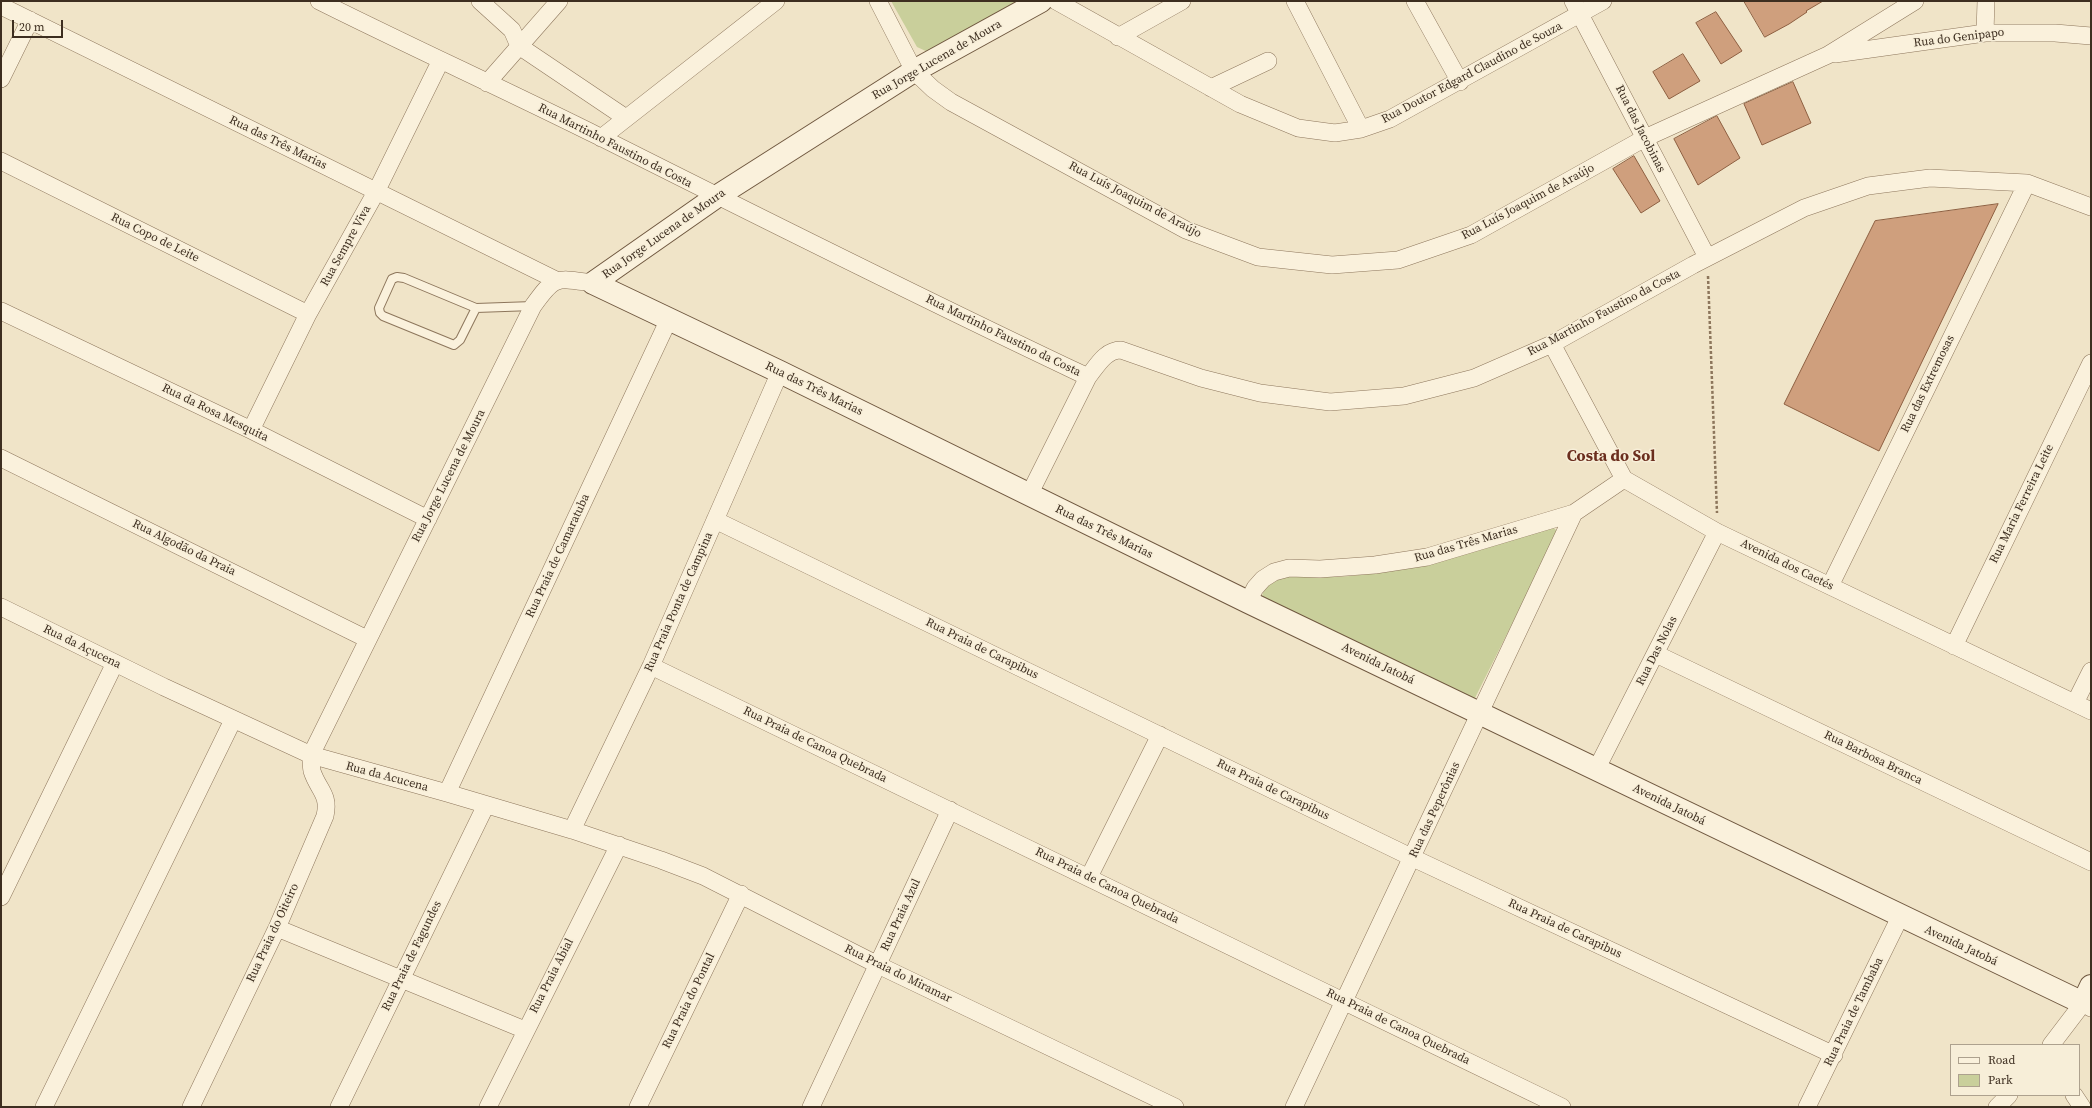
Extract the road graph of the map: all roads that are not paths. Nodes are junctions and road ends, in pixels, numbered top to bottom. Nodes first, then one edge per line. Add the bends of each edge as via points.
1 (319, 1) edge
2 (480, 1) edge
3 (559, 1) edge
4 (776, 1) edge
5 (878, 1) edge
6 (1041, 1) edge
7 (1056, 1) edge
8 (1182, 1) edge
9 (1295, 1) edge
10 (1415, 1) edge
11 (1603, 1) edge
12 (1915, 1) edge
13 (1986, 1) edge
14 (1, 6) edge
15 (1577, 8) edge
16 (30, 20) junction
17 (1985, 33) junction
18 (2091, 36) edge
19 (1118, 37) junction
20 (519, 46) junction
21 (1828, 55) junction
22 (1268, 61) dead end
23 (440, 62) junction
24 (914, 71) junction
25 (1, 79) edge
26 (1460, 82) junction
27 (487, 83) junction
28 (1211, 88) junction
29 (626, 118) junction
30 (1362, 129) junction
31 (601, 138) junction
32 (1645, 138) junction
33 (1, 161) edge
34 (2027, 183) junction
35 (376, 192) junction
36 (716, 197) junction
37 (2091, 207) edge
38 (1707, 257) junction
39 (556, 280) junction
40 (593, 283) junction
41 (534, 306) junction
42 (476, 308) junction
43 (1, 311) edge
44 (308, 314) junction
45 (669, 319) junction
46 (1552, 344) junction
47 (2091, 363) edge
48 (780, 372) junction
49 (1088, 377) junction
50 (251, 430) junction
51 (1, 458) edge
52 (1624, 478) junction
53 (1029, 495) junction
54 (1574, 513) junction
55 (428, 519) junction
56 (715, 520) junction
57 (1717, 532) junction
58 (1830, 586) junction
59 (1248, 602) junction
60 (1, 607) edge
61 (367, 639) junction
62 (1954, 646) junction
63 (1656, 654) junction
64 (115, 663) junction
65 (651, 666) junction
66 (2091, 671) edge
67 (164, 687) joint
68 (2075, 703) junction
69 (2091, 711) edge
70 (1480, 713) junction
71 (233, 720) junction
72 (1160, 735) junction
73 (311, 755) junction
74 (1596, 770) junction
75 (447, 792) junction
76 (486, 805) junction
77 (950, 810) junction
78 (572, 830) junction
79 (619, 845) junction
80 (1412, 858) junction
81 (2091, 862) edge
82 (1089, 877) junction
83 (740, 894) junction
84 (1, 897) edge
85 (1900, 917) junction
86 (277, 928) junction
87 (878, 965) junction
88 (401, 980) junction
89 (2088, 999) edge
90 (1344, 1000) junction
91 (525, 1030) junction
92 (2052, 1044) edge
93 (1834, 1054) junction
94 (2008, 1096) edge
95 (2075, 1096) edge
96 (1166, 1105) edge
97 (44, 1107) edge
98 (191, 1107) edge
99 (338, 1107) edge
100 (488, 1107) edge
101 (638, 1107) edge
102 (811, 1107) edge
103 (1294, 1107) edge
104 (1562, 1107) edge
105 (1808, 1107) edge
106 (1997, 1107) edge
107 (2082, 1107) edge

1 - 23 street, Rua Martinho Faustino da Costa
2 - 20 street via 512,30
3 - 20 street
4 - 29 street
5 - 24 street, Rua Luís Joaquim de Araújo
6 - 24 street, Rua Jorge Lucena de Moura
7 - 19 street, Rua Doutor Edgard Claudino de Souza
8 - 19 street
9 - 30 street
10 - 26 street
11 - 15 street, Rua Doutor Edgard Claudino de Souza
12 - 21 street, Rua Luís Joaquim de Araújo
13 - 17 street
14 - 16 street, Rua das Três Marias
15 - 26 street, Rua Doutor Edgard Claudino de Souza
15 - 32 street, Rua das Jacobinas
16 - 25 street
16 - 35 street, Rua das Três Marias
17 - 18 street, Rua do Genipapo
17 - 21 street, Rua do Genipapo
19 - 28 street, Rua Doutor Edgard Claudino de Souza
20 - 27 street
20 - 29 street
21 - 32 street, Rua Luís Joaquim de Araújo
22 - 28 street
23 - 27 street, Rua Martinho Faustino da Costa
23 - 35 street, Rua Sempre Viva
24 - 32 street, Rua Luís Joaquim de Araújo via 951,102 1186,230 1258,257 1332,265 1398,260 1471,235
24 - 36 street, Rua Jorge Lucena de Moura
26 - 30 street, Rua Doutor Edgard Claudino de Souza via 1390,119
27 - 31 street, Rua Martinho Faustino da Costa
28 - 30 street, Rua Doutor Edgard Claudino de Souza via 1240,104 1298,128 1335,133
29 - 31 street
31 - 36 street, Rua Martinho Faustino da Costa
32 - 38 street, Rua das Jacobinas
33 - 44 street, Rua Copo de Leite
34 - 37 street, Rua Martinho Faustino da Costa
34 - 38 street, Rua Martinho Faustino da Costa via 1930,178 1868,186 1804,208
34 - 58 street, Rua das Extremosas
35 - 39 street, Rua das Três Marias
35 - 44 street, Rua Sempre Viva
36 - 40 street, Rua Jorge Lucena de Moura
36 - 49 street, Rua Martinho Faustino da Costa
38 - 46 street, Rua Martinho Faustino da Costa
39 - 40 street, Rua Jorge Lucena de Moura
39 - 41 street, Rua Jorge Lucena de Moura via 548,286
40 - 45 street, Rua das Três Marias
41 - 42 lane
41 - 55 street, Rua Jorge Lucena de Moura
42 - 42 lane via 460,340 454,345 383,316 379,308 392,279 397,277
43 - 50 street, Rua da Rosa Mesquita
44 - 50 street, Rua Sempre Viva
45 - 48 street, Rua das Três Marias
45 - 75 street, Rua Praia de Camaratuba
46 - 49 street, Rua Martinho Faustino da Costa via 1474,378 1404,396 1330,402 1260,393 1202,378 1121,350 1109,353
46 - 52 street
47 - 62 street, Rua Maria Ferreira Leite
48 - 53 street, Rua das Três Marias
48 - 56 street, Rua Praia Ponta de Campina
49 - 53 street
50 - 55 street, Rua da Rosa Mesquita
51 - 61 street, Rua Algodão da Praia
52 - 54 street, Rua das Três Marias
52 - 57 street, Avenida dos Caetés
53 - 59 street, Rua das Três Marias
54 - 59 street, Rua das Três Marias via 1427,557 1375,565 1320,569 1289,568 1274,572 1255,588
54 - 70 street, Rua das Peperônias
55 - 61 street, Rua Jorge Lucena de Moura
56 - 65 street, Rua Praia Ponta de Campina
56 - 72 street, Rua Praia de Carapibus
57 - 58 street, Avenida dos Caetés
57 - 63 street, Rua Das Nolas
58 - 62 street, Avenida dos Caetés
59 - 70 street, Avenida Jatobá
60 - 64 street, Rua da Açucena
61 - 73 street, Rua Jorge Lucena de Moura
62 - 68 street, Avenida dos Caetés
63 - 74 street, Rua Das Nolas
63 - 81 street, Rua Barbosa Branca
64 - 67 street, Rua da Açucena
64 - 84 street
65 - 77 street, Rua Praia de Canoa Quebrada
65 - 78 street, Rua Praia Ponta de Campina
66 - 68 street
67 - 71 street, Rua da Acucena
68 - 69 street, Avenida dos Caetés
70 - 74 street, Avenida Jatobá
70 - 80 street, Rua das Peperônias
71 - 73 street, Rua da Acucena
71 - 97 street
72 - 80 street, Rua Praia de Carapibus
72 - 82 street
73 - 75 street, Rua da Acucena
73 - 86 street, Rua Praia do Oiteiro via 312,771 326,796 326,816
74 - 85 street, Avenida Jatobá
75 - 76 street, Rua da Acucena
76 - 78 street, Rua da Acucena
76 - 88 street, Rua Praia de Fagundes
77 - 82 street, Rua Praia de Canoa Quebrada
77 - 87 street, Rua Praia Azul
78 - 79 street, Rua da Acucena
79 - 83 street, Rua Praia do Miramar via 696,873
79 - 91 street, Rua Praia Abial
80 - 90 street, Rua das Peperônias
80 - 93 street, Rua Praia de Carapibus
82 - 90 street, Rua Praia de Canoa Quebrada
83 - 87 street, Rua Praia do Miramar
83 - 101 street, Rua Praia do Pontal
85 - 89 street, Avenida Jatobá
85 - 93 street, Rua Praia de Tambaba
86 - 88 street
86 - 98 street, Rua Praia do Oiteiro
87 - 96 street, Rua Praia do Miramar
87 - 102 street, Rua Praia Azul
88 - 91 street
88 - 99 street, Rua Praia de Fagundes
89 - 92 street
90 - 103 street, Rua das Peperônias
90 - 104 street, Rua Praia de Canoa Quebrada
91 - 100 street, Rua Praia Abial
93 - 105 street, Rua Praia de Tambaba
94 - 106 street
95 - 107 street

